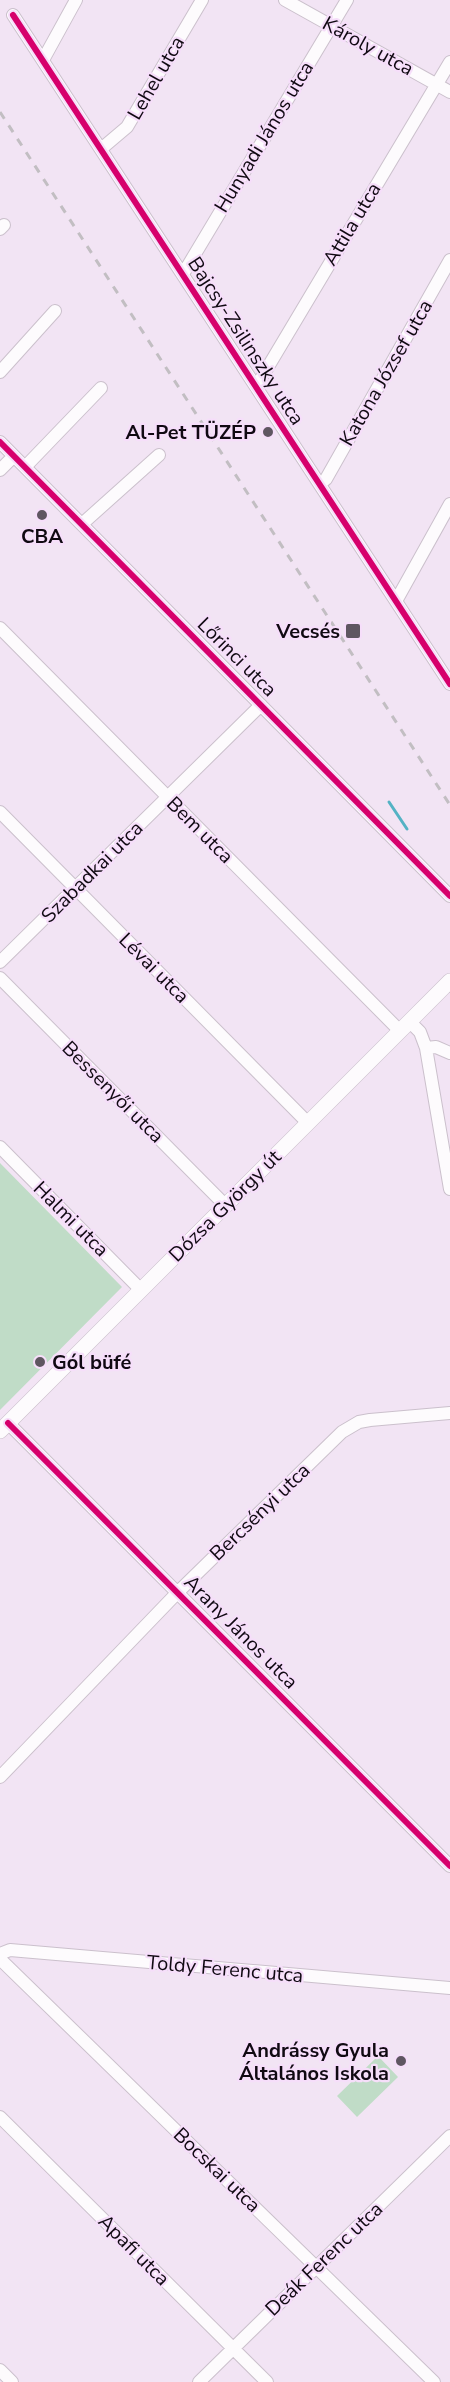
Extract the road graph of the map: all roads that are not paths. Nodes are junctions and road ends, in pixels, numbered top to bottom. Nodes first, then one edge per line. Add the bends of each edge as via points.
1 (76, 0) edge
2 (202, 0) edge
3 (285, 0) edge
4 (347, 0) edge
5 (13, 15) dead end
6 (331, 26) junction
7 (43, 60) junction
8 (450, 62) edge
9 (436, 84) junction
10 (450, 92) edge
11 (101, 149) junction
12 (450, 260) edge
13 (183, 274) junction
14 (56, 311) dead end
15 (0, 372) edge
16 (256, 387) junction
17 (101, 388) dead end
18 (0, 442) edge
19 (159, 455) dead end
20 (14, 456) junction
21 (25, 467) junction
22 (0, 470) edge
23 (320, 484) junction
24 (450, 504) edge
25 (82, 524) junction
26 (396, 601) junction
27 (0, 628) edge
28 (450, 684) edge
29 (261, 705) junction
30 (167, 797) junction
31 (0, 812) edge
32 (75, 888) junction
33 (450, 896) edge
34 (0, 962) edge
35 (0, 978) edge
36 (450, 981) edge
37 (405, 1027) junction
38 (426, 1048) junction
39 (450, 1053) edge
40 (308, 1124) junction
41 (0, 1147) edge
42 (450, 1189) edge
43 (226, 1206) junction
44 (141, 1290) junction
45 (450, 1413) edge
46 (4, 1427) edge
47 (178, 1592) junction
48 (0, 1777) edge
49 (450, 1866) edge
50 (0, 1954) edge
51 (0, 1959) edge
52 (450, 1988) edge
53 (0, 2117) edge
54 (450, 2136) edge
55 (316, 2267) junction
56 (233, 2348) junction
57 (0, 2370) edge
58 (12, 2382) edge
59 (199, 2382) edge
60 (267, 2382) edge
61 (434, 2382) edge

1 - 7 street
2 - 11 street, Lehel utca via 127,127
3 - 6 street, Károly utca
4 - 6 street, Hunyadi János utca
5 - 7 street, Bajcsy-Zsilinszky utca
6 - 9 street, Károly utca
6 - 13 street, Hunyadi János utca
7 - 11 street, Bajcsy-Zsilinszky utca
8 - 9 street, Attila utca
9 - 10 street, Károly utca
9 - 16 street, Attila utca
11 - 13 street, Bajcsy-Zsilinszky utca
12 - 23 street, Katona József utca
13 - 16 street, Bajcsy-Zsilinszky utca
14 - 15 street
16 - 23 street, Bajcsy-Zsilinszky utca
17 - 21 street
18 - 20 street, Lőrinci utca
19 - 25 street
20 - 21 street, Lőrinci utca
20 - 22 street
21 - 25 street, Lőrinci utca
23 - 26 street, Bajcsy-Zsilinszky utca
24 - 26 street
25 - 29 street, Lőrinci utca
26 - 28 street, Bajcsy-Zsilinszky utca
27 - 30 street, Bem utca
29 - 30 street, Szabadkai utca
29 - 33 street, Lőrinci utca
30 - 32 street, Szabadkai utca
30 - 37 street, Bem utca
31 - 32 street, Lévai utca
32 - 34 street, Szabadkai utca
32 - 40 street, Lévai utca
35 - 43 street, Bessenyői utca
36 - 37 main road, Dózsa György út
37 - 38 street, Bem utca via 420,1032
37 - 40 main road, Dózsa György út
38 - 39 street via 436,1047
38 - 42 street
40 - 43 main road, Dózsa György út
41 - 44 street, Halmi utca
43 - 44 main road, Dózsa György út
44 - 46 main road, Dózsa György út
45 - 47 street, Bercsényi utca via 370,1420 351,1426
46 - 47 street, Arany János utca
47 - 48 street, Bercsényi utca
47 - 49 street, Arany János utca
50 - 52 street, Toldy Ferenc utca via 10,1950
51 - 55 street, Bocskai utca
53 - 56 street, Apafi utca
54 - 55 street, Deák Ferenc utca
55 - 56 street, Deák Ferenc utca
55 - 61 street, Bocskai utca
56 - 59 street, Deák Ferenc utca
56 - 60 street, Apafi utca
57 - 58 street

